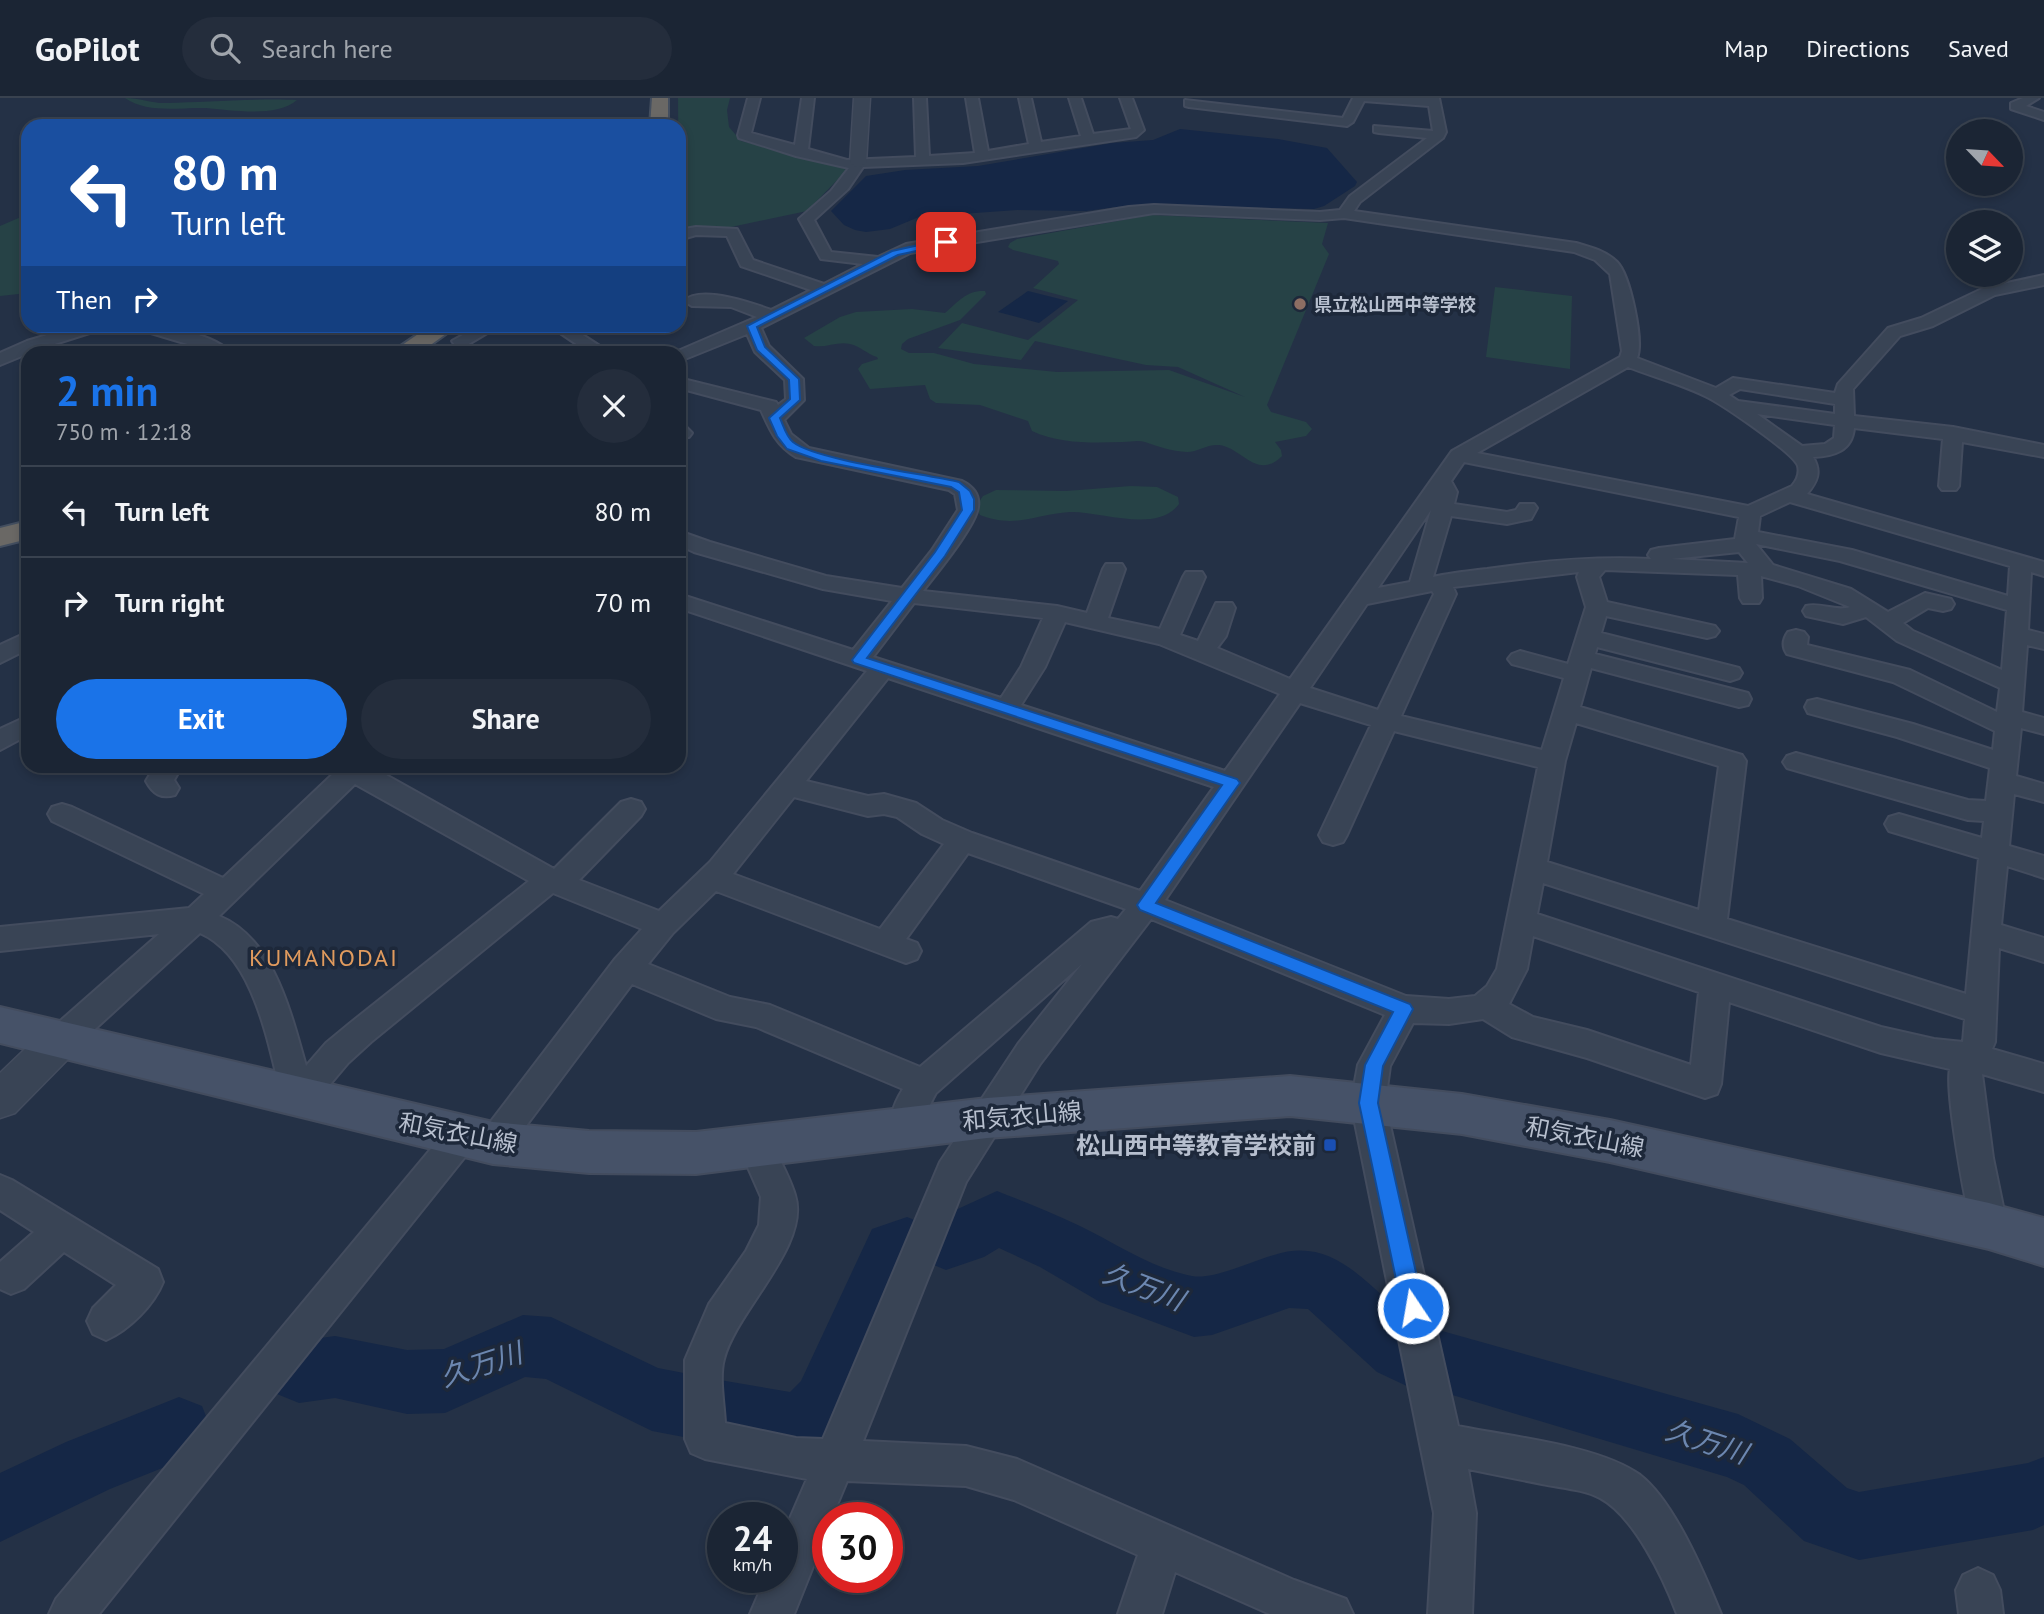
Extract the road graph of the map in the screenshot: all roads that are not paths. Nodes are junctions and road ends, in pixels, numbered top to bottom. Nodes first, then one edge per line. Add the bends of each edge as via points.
1 (660, 98) edge
2 (671, 98) edge
3 (754, 98) edge
4 (808, 98) edge
5 (862, 98) edge
6 (920, 98) edge
7 (972, 98) edge
8 (1025, 98) edge
9 (1075, 98) edge
10 (1126, 98) edge
11 (1218, 98) edge
12 (1359, 98) edge
13 (1367, 98) edge
14 (2033, 98) edge
15 (1434, 101) edge
16 (1189, 103) dead end
17 (1257, 104) edge
18 (2044, 116) edge
19 (659, 119) edge
20 (670, 119) edge
21 (1379, 129) dead end
22 (1438, 135) junction
23 (1088, 138) junction
24 (1036, 147) junction
25 (801, 153) junction
26 (982, 156) junction
27 (923, 161) junction
28 (858, 163) junction
29 (1344, 214) junction
30 (686, 233) edge
31 (880, 261) junction
32 (2044, 280) edge
33 (824, 289) junction
34 (692, 301) dead end
35 (771, 316) junction
36 (752, 326) junction
37 (72, 333) edge
38 (168, 333) edge
39 (419, 333) edge
40 (442, 333) edge
41 (570, 333) edge
42 (34, 346) edge
43 (208, 346) edge
44 (398, 346) edge
45 (417, 346) edge
46 (591, 346) edge
47 (686, 352) edge
48 (1628, 359) junction
49 (1789, 374) dead end
50 (686, 385) edge
51 (1771, 389) junction
52 (1715, 394) junction
53 (1844, 400) junction
54 (1734, 405) junction
55 (775, 418) junction
56 (1846, 421) junction
57 (1953, 433) junction
58 (2038, 449) edge
59 (1798, 452) junction
60 (1459, 455) junction
61 (1975, 471) dead end
62 (2032, 474) dead end
63 (1440, 480) junction
64 (1789, 495) junction
65 (1442, 508) junction
66 (1527, 508) dead end
67 (1750, 513) junction
68 (21, 522) edge
69 (0, 527) edge
70 (704, 527) dead end
71 (686, 529) edge
72 (21, 532) edge
73 (0, 537) edge
74 (686, 540) edge
75 (1751, 555) junction
76 (2021, 564) junction
77 (1592, 567) junction
78 (1114, 569) dead end
79 (2044, 569) edge
80 (1194, 577) dead end
81 (1430, 584) junction
82 (907, 596) junction
83 (1751, 598) dead end
84 (1360, 599) junction
85 (686, 603) edge
86 (1943, 604) dead end
87 (2018, 606) junction
88 (1597, 607) junction
89 (1224, 608) dead end
90 (1814, 611) dead end
91 (1057, 612) junction
92 (1878, 615) junction
93 (1095, 621) junction
94 (1707, 631) dead end
95 (2017, 634) junction
96 (1796, 637) dead end
97 (1166, 638) junction
98 (2044, 642) edge
99 (21, 643) edge
100 (1203, 650) junction
101 (0, 655) edge
102 (1583, 657) junction
103 (1520, 659) dead end
104 (858, 660) junction
105 (884, 667) junction
106 (1730, 673) dead end
107 (2013, 684) junction
108 (1295, 693) junction
109 (1739, 699) dead end
110 (1817, 707) dead end
111 (1007, 708) junction
112 (1566, 711) junction
113 (1386, 721) junction
114 (2009, 722) junction
115 (2044, 726) edge
116 (21, 728) edge
117 (0, 741) edge
118 (1552, 761) junction
119 (1810, 761) dead end
120 (2003, 772) junction
121 (347, 773) edge
122 (361, 773) edge
123 (1232, 783) junction
124 (790, 787) junction
125 (2044, 793) edge
126 (631, 809) dead end
127 (1998, 813) junction
128 (62, 814) dead end
129 (1899, 824) dead end
130 (1333, 835) dead end
131 (962, 840) junction
132 (1994, 852) junction
133 (2044, 867) edge
134 (1531, 868) junction
135 (712, 878) junction
136 (554, 881) junction
137 (226, 892) junction
138 (1146, 905) junction
139 (195, 919) junction
140 (1521, 920) junction
141 (663, 925) junction
142 (1712, 925) junction
143 (1985, 932) junction
144 (1124, 933) junction
145 (0, 939) edge
146 (2044, 950) edge
147 (626, 968) junction
148 (1715, 985) junction
149 (1488, 1004) junction
150 (1404, 1009) junction
151 (1980, 1011) junction
152 (0, 1025) edge
153 (61, 1040) junction
154 (1973, 1058) junction
155 (2044, 1077) edge
156 (924, 1083) junction
157 (299, 1097) junction
158 (0, 1101) edge
159 (1368, 1103) junction
160 (987, 1118) junction
161 (907, 1128) junction
162 (477, 1140) junction
163 (756, 1147) junction
164 (0, 1191) edge
165 (1989, 1226) junction
166 (62, 1230) junction
167 (2044, 1242) edge
168 (11, 1276) dead end
169 (106, 1321) dead end
170 (1443, 1443) junction
171 (834, 1461) junction
172 (1163, 1543) junction
173 (71, 1614) edge
174 (772, 1614) edge
175 (1140, 1614) edge
176 (1331, 1614) edge
177 (1450, 1614) edge
178 (1699, 1614) edge

1 - 19 highway
2 - 20 highway
3 - 25 street via 744,135
4 - 25 street
5 - 28 street
6 - 27 street
7 - 26 street
8 - 24 street
9 - 23 street
10 - 23 street via 1137,132
11 - 17 street
12 - 17 street via 1347,122
13 - 15 street
14 - 18 street via 2015,106
15 - 22 street
16 - 17 street
21 - 22 street
22 - 29 street via 1355,199
23 - 24 street
24 - 26 street
25 - 28 street
26 - 27 street
27 - 28 street
28 - 31 street via 855,172 806,219 825,256
29 - 31 street via 1141,209 920,246
29 - 48 street via 1556,244 1604,259 1618,274 1631,341
30 - 33 street via 732,232 747,263
31 - 33 street
32 - 53 street via 1990,291 1927,322 1894,332 1844,388
33 - 35 street
34 - 35 street via 733,302
35 - 36 street
36 - 47 street
36 - 55 street via 761,348 794,379 795,400
37 - 42 street
38 - 43 street
39 - 44 highway
40 - 45 highway
41 - 46 street
48 - 52 street
48 - 60 street
49 - 51 street via 1772,372
50 - 55 street via 763,403
51 - 52 street via 1733,383 1731,389
51 - 53 street
52 - 54 street
53 - 56 street
54 - 56 street
54 - 59 street
55 - 82 street via 782,436 803,453 955,485 964,491 968,510
56 - 57 street
56 - 59 street via 1843,442 1835,449
57 - 58 street
57 - 61 street via 1950,476
58 - 62 street
59 - 64 street via 1809,470 1807,481
60 - 63 street
60 - 67 street
63 - 65 street via 1447,492
63 - 84 street
64 - 67 street
64 - 76 street via 1990,551
65 - 66 street via 1507,518 1524,515
65 - 81 street
67 - 75 street
68 - 69 highway
70 - 71 street
72 - 73 highway
74 - 82 street via 800,577
75 - 77 street via 1642,565 1602,562
75 - 83 street
75 - 87 street via 1844,555
75 - 92 street
76 - 79 street
76 - 87 street
77 - 81 street via 1515,571
77 - 88 street via 1588,577
78 - 93 street
80 - 97 street
81 - 84 street
81 - 113 street via 1445,594
82 - 91 street
82 - 104 street
84 - 108 street
85 - 104 street
86 - 92 street via 1925,600
87 - 95 street
88 - 94 street
88 - 102 street
89 - 100 street via 1214,636
90 - 92 street via 1843,617
91 - 93 street
91 - 111 street via 1034,667
92 - 107 street via 1905,636
93 - 97 street
95 - 98 street
95 - 107 street
96 - 114 street via 1795,649 1901,676
97 - 100 street
99 - 101 street
100 - 108 street
102 - 103 street
102 - 106 street
102 - 109 street
102 - 112 street
104 - 105 street
105 - 111 street
105 - 124 street
107 - 114 street
108 - 113 street
108 - 123 street
110 - 120 street via 1952,744
111 - 123 street
112 - 118 street
112 - 142 street via 1732,761 1741,795
113 - 118 street
113 - 130 street
114 - 115 street
114 - 120 street
116 - 117 street
118 - 134 street
119 - 127 street via 1968,810
120 - 125 street
120 - 127 street
121 - 137 street
122 - 136 street
123 - 138 street
124 - 131 street via 906,810
124 - 135 street
126 - 136 street
127 - 132 street
128 - 137 street
129 - 132 street
131 - 135 street via 896,947
131 - 138 street
132 - 133 street
132 - 143 street
134 - 140 street
134 - 142 street
135 - 141 street
136 - 141 street
136 - 157 street via 360,1033
137 - 139 street
138 - 144 street
138 - 150 street
139 - 145 street
139 - 153 street
139 - 157 street via 234,939 253,964
140 - 148 street
140 - 149 street via 1511,969
141 - 147 street
142 - 151 street
143 - 146 street
143 - 151 street
144 - 156 street via 1101,930
144 - 160 street via 1029,1054
147 - 156 street via 727,1010 759,1014
147 - 162 street
148 - 149 street via 1705,1084 1522,1028
148 - 154 street via 1881,1040 1934,1054
149 - 150 street via 1443,1012
150 - 159 street via 1374,1065
151 - 154 street via 1979,1042
152 - 153 main road, 和気衣山線
153 - 157 main road, 和気衣山線
153 - 158 street
154 - 155 street
154 - 165 street via 1965,1072 1966,1094
156 - 161 street via 909,1108
157 - 162 main road, 和気衣山線
159 - 160 main road, 和気衣山線 via 1290,1096
159 - 165 main road, 和気衣山線 via 1462,1114 1610,1141
159 - 170 street
160 - 161 main road, 和気衣山線
160 - 171 street via 952,1173
161 - 163 main road, 和気衣山線
162 - 163 main road, 和気衣山線 via 589,1152 696,1153
162 - 173 street
163 - 171 street via 779,1197 777,1227 722,1317 704,1360 705,1439
164 - 166 street
165 - 167 main road, 和気衣山線
166 - 168 street
166 - 169 street via 145,1282
170 - 177 street via 1455,1513
170 - 178 street via 1598,1475 1628,1491 1670,1555
171 - 172 street via 966,1466 1017,1480
171 - 174 street
172 - 175 street
172 - 176 street

